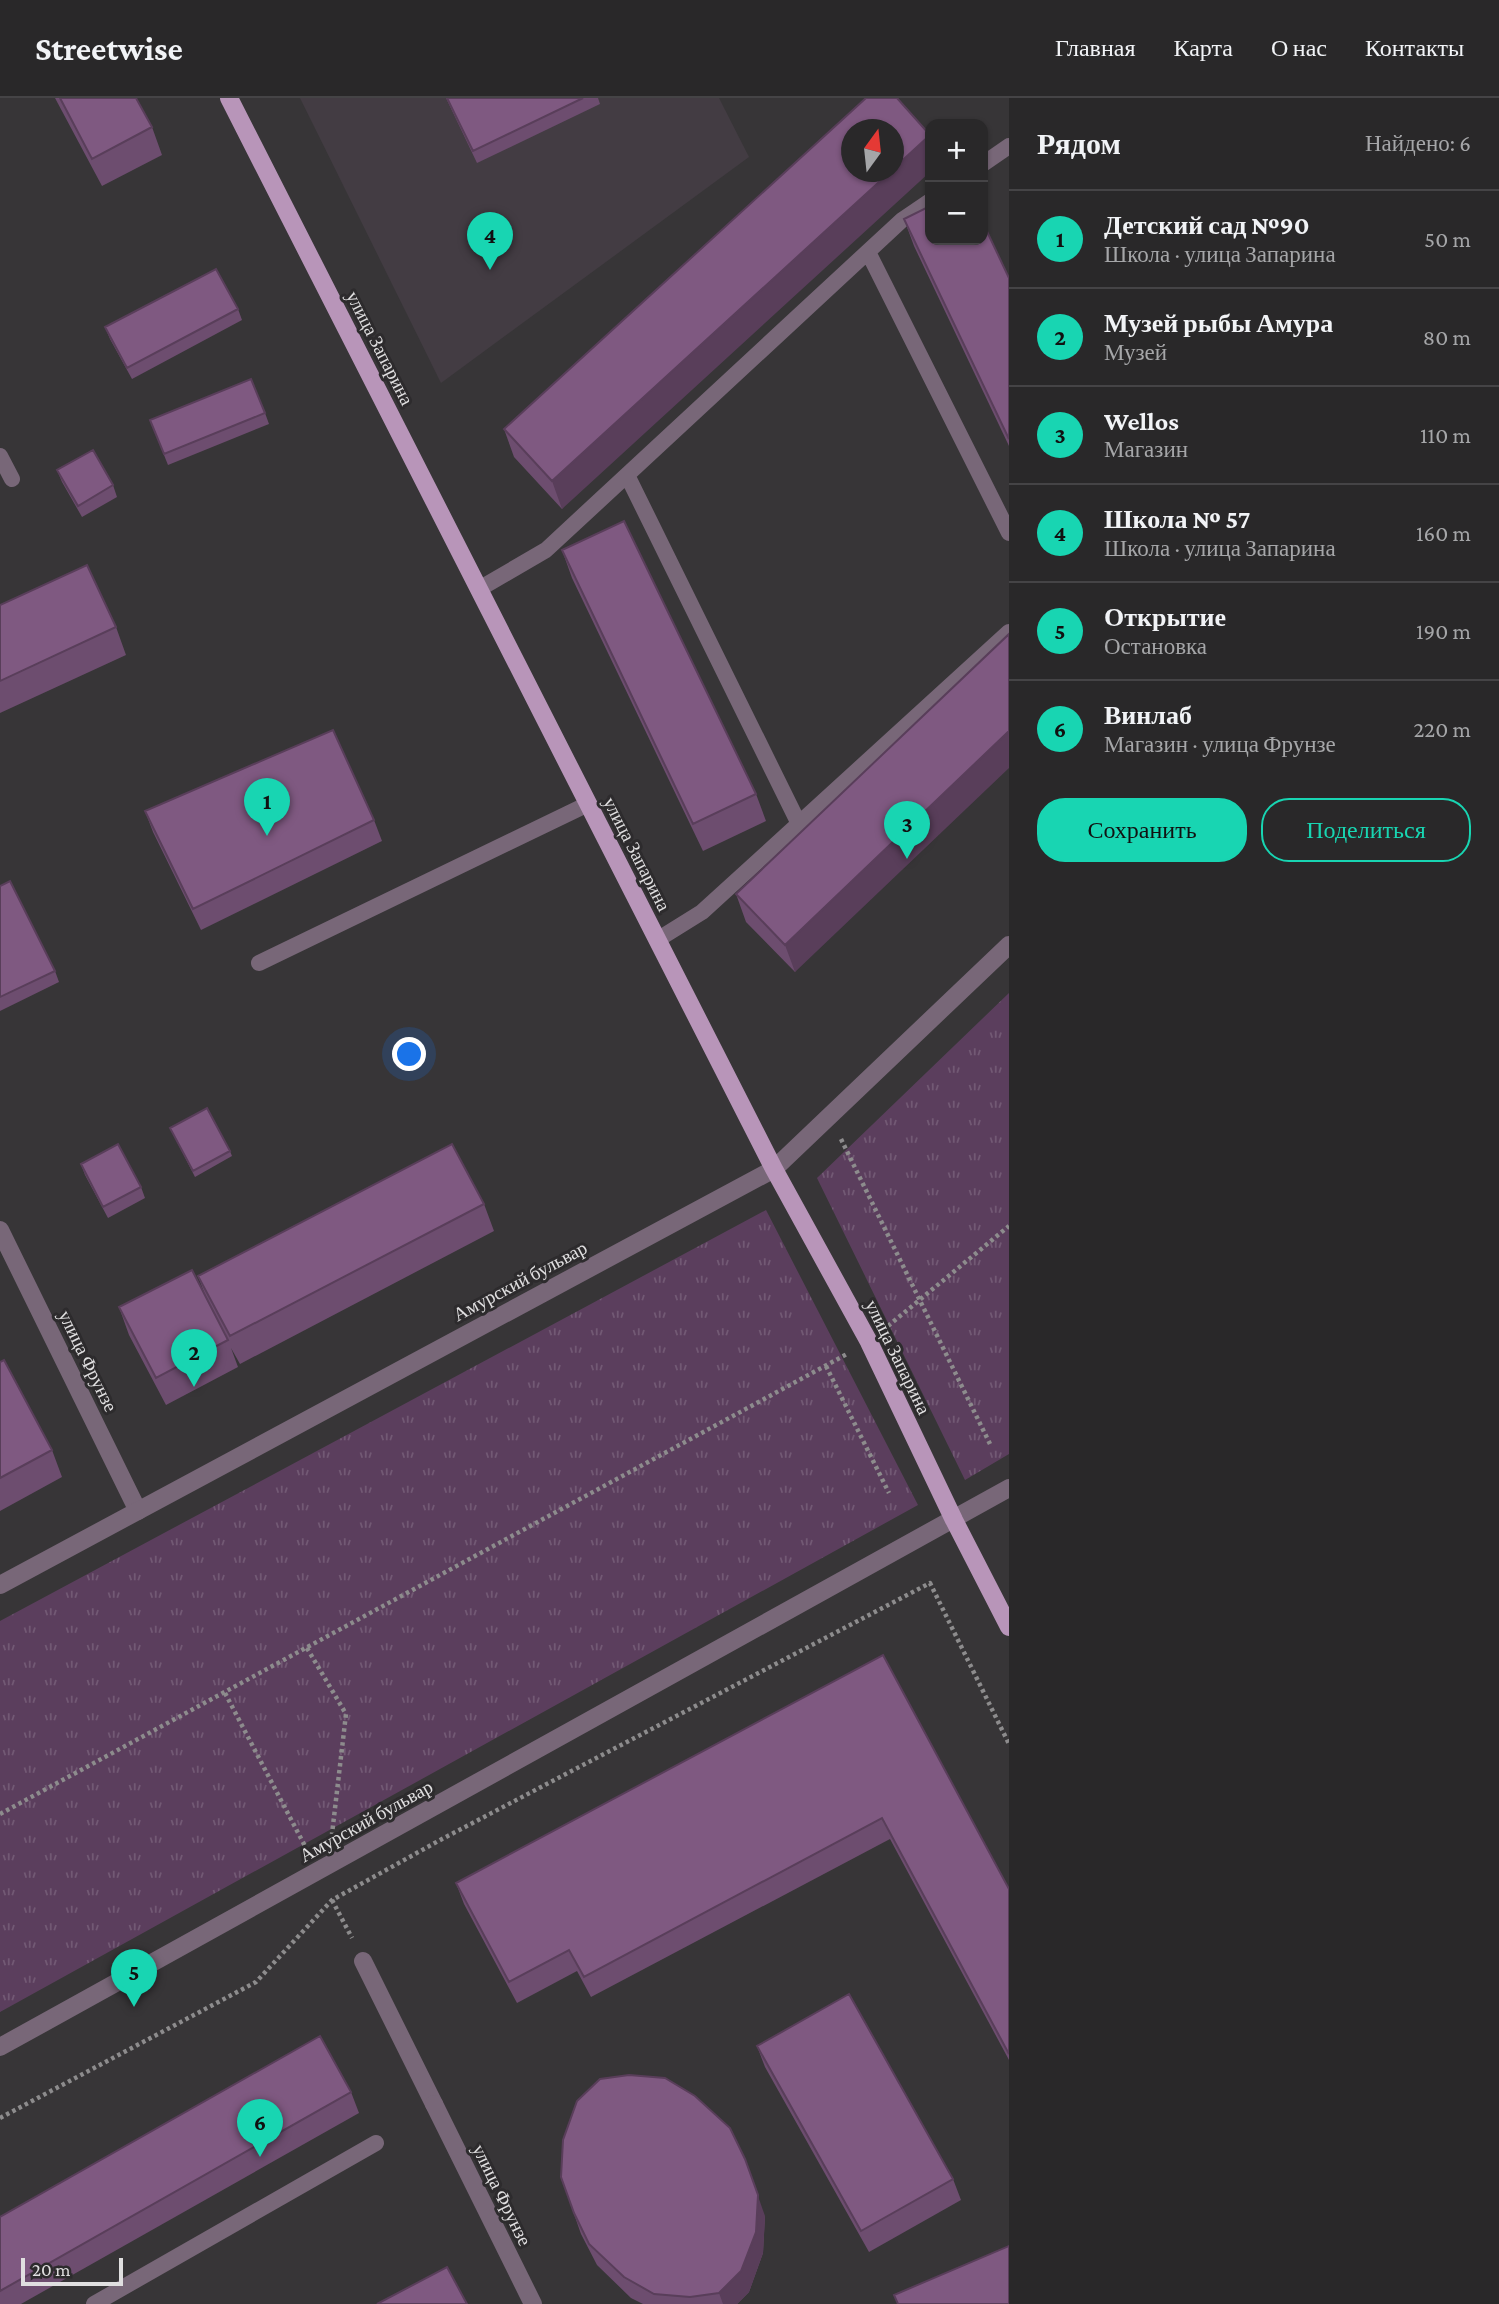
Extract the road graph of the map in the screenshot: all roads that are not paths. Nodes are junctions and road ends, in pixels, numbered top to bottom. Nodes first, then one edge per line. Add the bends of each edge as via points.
1 (229, 98) edge
2 (1009, 146) edge
3 (988, 161) edge
4 (925, 204) edge
5 (868, 252) junction
6 (0, 456) edge
7 (627, 475) junction
8 (12, 480) dead end
9 (1009, 533) edge
10 (479, 589) junction
11 (1009, 632) edge
12 (588, 804) junction
13 (799, 824) junction
14 (657, 940) junction
15 (1009, 946) edge
16 (259, 963) dead end
17 (774, 1169) junction
18 (0, 1230) edge
19 (1009, 1488) edge
20 (138, 1511) junction
21 (954, 1520) junction
22 (0, 1585) edge
23 (1009, 1627) edge
24 (363, 1961) road end
25 (0, 2046) edge
26 (376, 2143) dead end
27 (94, 2304) edge
28 (533, 2304) edge

1 - 10 main road, улица Запарина
2 - 3 lane
4 - 5 lane
5 - 7 lane
5 - 9 lane
6 - 8 lane
7 - 10 lane via 546,550
7 - 13 lane
10 - 12 main road, улица Запарина
11 - 13 lane
12 - 14 main road, улица Запарина
12 - 16 lane
13 - 14 lane via 702,912
14 - 17 main road, улица Запарина
15 - 17 street, Амурский бульвар
17 - 20 street, Амурский бульвар
17 - 21 main road, улица Запарина via 869,1342
18 - 20 street, улица Фрунзе
19 - 21 street, Амурский бульвар
20 - 22 street, Амурский бульвар
21 - 23 main road, улица Запарина
21 - 25 street, Амурский бульвар
24 - 28 street, улица Фрунзе
26 - 27 lane

